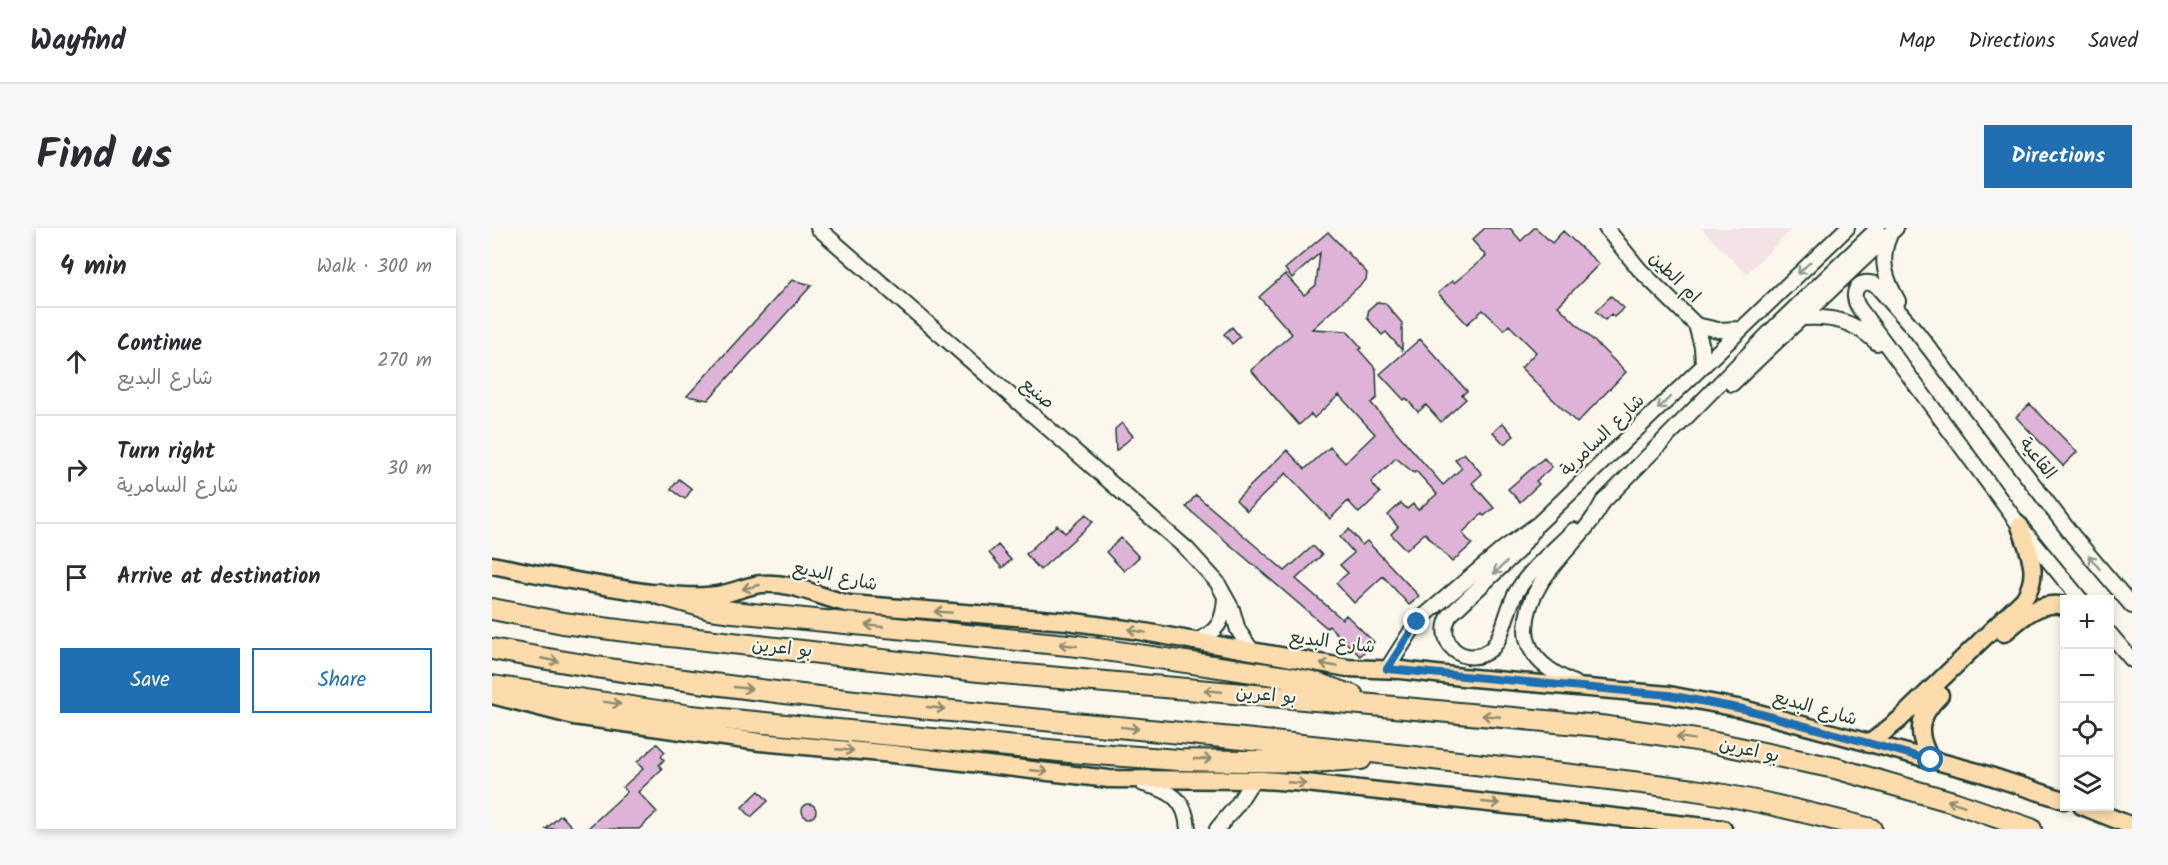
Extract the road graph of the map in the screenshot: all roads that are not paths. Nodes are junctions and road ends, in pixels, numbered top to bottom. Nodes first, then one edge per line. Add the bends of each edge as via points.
1 (818, 228) edge
2 (1605, 228) edge
3 (1847, 228) edge
4 (1888, 230) edge
5 (1803, 318) junction
6 (1696, 325) junction
7 (1740, 329) junction
8 (1916, 331) junction
9 (1702, 365) junction
10 (1904, 370) junction
11 (1644, 462) junction
12 (1603, 502) junction
13 (1538, 524) junction
14 (2020, 526) junction
15 (492, 565) edge
16 (658, 594) junction
17 (1225, 594) junction
18 (2076, 595) edge
19 (2060, 606) edge
20 (2132, 606) edge
21 (492, 609) edge
22 (2114, 640) edge
23 (1194, 642) junction
24 (492, 650) edge
25 (1252, 651) junction
26 (2132, 660) edge
27 (1387, 669) junction
28 (492, 686) edge
29 (1580, 687) junction
30 (492, 695) edge
31 (1372, 705) junction
32 (1869, 744) junction
33 (1387, 753) junction
34 (1931, 760) junction
35 (1124, 779) junction
36 (1253, 780) junction
37 (2060, 799) edge
38 (2093, 811) edge
39 (2132, 825) edge
40 (1188, 829) edge
41 (1217, 829) edge
42 (1719, 829) edge
43 (1871, 829) edge
44 (2031, 829) edge

1 - 17 street, صنيع via 1187,549
2 - 6 street, ام الطين via 1639,269
3 -> 7 street, شارع السامرية
4 - 5 street
4 - 8 street, القاعية via 1884,254 1888,282
4 - 11 street via 1777,325
5 - 10 street, القاعية via 1828,317 1850,323 1869,335
5 - 11 street via 1670,446
6 - 7 street, ام الطين
6 - 9 street, ام الطين
7 - 9 street, شارع السامرية
8 - 10 street, القاعية via 1875,284 1865,282 1856,288 1856,303
20 -> 8 street, القاعية via 2073,536
9 -> 13 street, شارع السامرية
10 - 14 street, القاعية
11 - 12 street
13 -> 12 street via 1517,552 1448,619 1446,639 1459,654 1476,656 1492,648 1524,581
12 - 29 street via 1597,515 1539,585 1526,623 1526,634 1536,657 1546,668
13 - 27 street, شارع السامرية via 1417,622
14 - 18 street, القاعية
14 - 32 main road via 2034,576 2024,599
15 - 16 main road
23 -> 16 main road, شارع البديع via 1067,621 850,604 773,584 714,595
31 -> 16 highway via 1320,684 1293,678 1078,646 710,609
17 - 23 street via 1222,620
17 - 25 street, صنيع
19 - 34 main road via 2039,607 2019,620 1924,712 1922,745
31 -> 21 highway, بو اعرين via 979,671 626,632
22 - 26 street
23 - 25 main road, شارع البديع
24 -> 33 highway via 711,684
27 -> 25 main road, شارع البديع via 1348,668
27 - 29 main road, شارع البديع
28 -> 33 highway via 692,716 1070,752 1178,760 1309,762
29 - 32 main road, شارع البديع via 1669,695 1743,709
30 -> 35 main road via 557,712 638,726
44 -> 31 highway, بو اعرين via 1835,768 1715,743 1600,726
32 - 34 main road, شارع البديع
33 - 43 highway via 1701,791
34 - 37 main road, شارع البديع
35 - 36 main road
35 - 40 street via 1171,793 1181,804
36 - 41 street
36 -> 42 main road
38 - 39 main road

